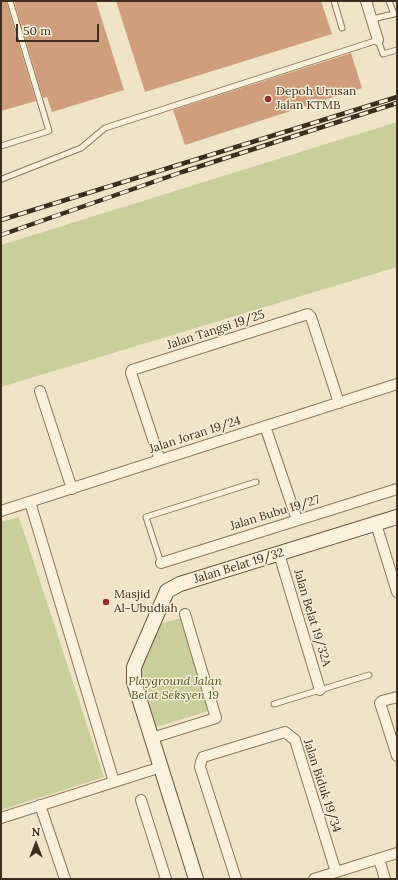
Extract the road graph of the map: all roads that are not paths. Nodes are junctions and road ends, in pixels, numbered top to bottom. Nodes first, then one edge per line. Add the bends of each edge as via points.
1 (10, 1) edge
2 (334, 1) edge
3 (366, 1) edge
4 (389, 1) edge
5 (395, 13) edge
6 (372, 19) junction
7 (342, 28) dead end
8 (378, 40) junction
9 (397, 50) edge
10 (1, 146) edge
11 (2, 179) dead end
12 (397, 384) edge
13 (40, 391) dead end
14 (339, 402) junction
15 (265, 426) junction
16 (160, 460) junction
17 (256, 482) dead end
18 (397, 488) edge
19 (72, 489) junction
20 (30, 502) junction
21 (1, 511) edge
22 (397, 517) edge
23 (297, 520) junction
24 (376, 524) junction
25 (279, 554) junction
26 (161, 562) joint
27 (397, 592) edge
28 (185, 614) dead end
29 (368, 675) dead end
30 (320, 690) junction
31 (397, 697) edge
32 (274, 704) dead end
33 (152, 738) junction
34 (397, 756) edge
35 (161, 767) junction
36 (114, 782) junction
37 (141, 800) dead end
38 (40, 805) junction
39 (1, 818) edge
40 (397, 853) edge
41 (379, 859) junction
42 (336, 872) junction
43 (65, 879) edge
44 (166, 879) edge
45 (196, 879) edge
46 (236, 879) edge
47 (314, 879) edge
48 (385, 879) edge

1 - 10 lane via 50,131
2 - 7 lane
3 - 6 street
4 - 5 lane
5 - 6 lane
6 - 8 street
8 - 9 lane via 383,54
8 - 11 lane via 105,128 81,148
12 - 14 street, Jalan Joran 19/24
13 - 19 street
14 - 15 street, Jalan Joran 19/24
14 - 16 street, Jalan Tangsi 19/25 via 308,314 132,370
15 - 16 street, Jalan Joran 19/24
15 - 23 street
16 - 19 street, Jalan Joran 19/24
17 - 26 lane via 146,517
18 - 23 street, Jalan Bubu 19/27
19 - 20 street, Jalan Joran 19/24
20 - 21 street, Jalan Joran 19/24
20 - 36 street
22 - 24 street, Jalan Belat 19/32
23 - 26 street, Jalan Bubu 19/27
24 - 25 street, Jalan Belat 19/32
24 - 27 street
25 - 30 street, Jalan Belat 19/32A
25 - 33 street, Jalan Belat 19/32 via 180,584 167,591 134,667 134,682
28 - 33 street via 216,718
29 - 30 lane
30 - 32 lane
31 - 34 street via 380,703
33 - 35 street, Jalan Belat 19/32
35 - 36 street
35 - 45 street, Jalan Belat 19/32
36 - 38 street
37 - 44 street
38 - 39 street
38 - 43 street
40 - 41 street
41 - 42 street
41 - 48 street
42 - 46 street, Jalan Biduk 19/34 via 295,740 285,732 203,757 200,762
42 - 47 street

